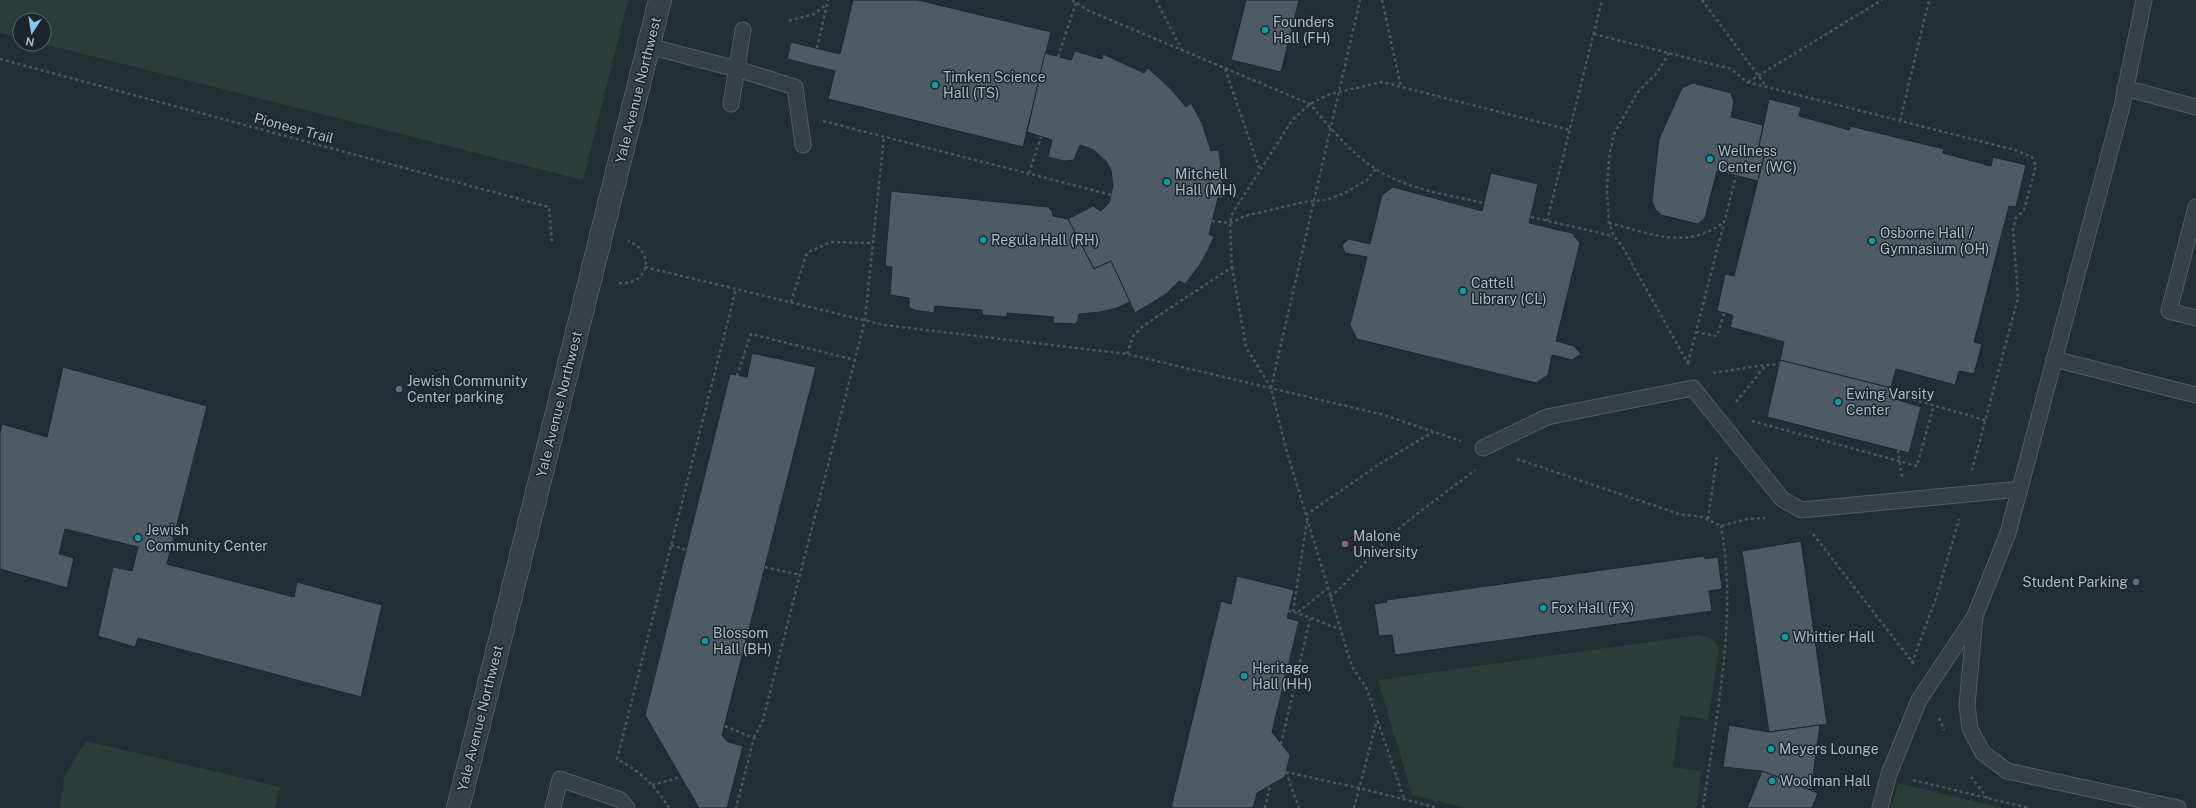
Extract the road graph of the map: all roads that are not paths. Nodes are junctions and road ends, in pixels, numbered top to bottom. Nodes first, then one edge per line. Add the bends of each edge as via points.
1 (660, 0) edge
2 (2144, 0) edge
3 (743, 30) dead end
4 (648, 46) junction
5 (737, 68) junction
6 (2125, 88) junction
7 (731, 104) dead end
8 (2196, 106) edge
9 (803, 144) dead end
10 (2196, 207) edge
11 (2196, 318) edge
12 (2054, 359) junction
13 (2196, 395) edge
14 (1483, 448) road end
15 (2020, 489) junction
16 (1975, 616) junction
17 (458, 808) edge
18 (553, 808) edge
19 (627, 808) edge
20 (1880, 808) edge
21 (2178, 808) edge

1 - 4 street, Yale Avenue Northwest
2 - 6 lane
3 - 5 lane
4 - 5 lane
4 - 17 street, Yale Avenue Northwest
5 - 7 lane
5 - 9 lane via 795,88
6 - 8 lane
6 - 12 lane
10 - 11 lane via 2169,311
12 - 13 lane
12 - 15 lane
14 - 15 lane via 1546,417 1693,388 1782,499 1801,510
15 - 16 lane via 2008,533
16 - 20 lane via 1919,700 1889,774
16 - 21 lane via 1968,705 1970,729 1983,752 2007,771
18 - 19 lane via 560,779 621,800

